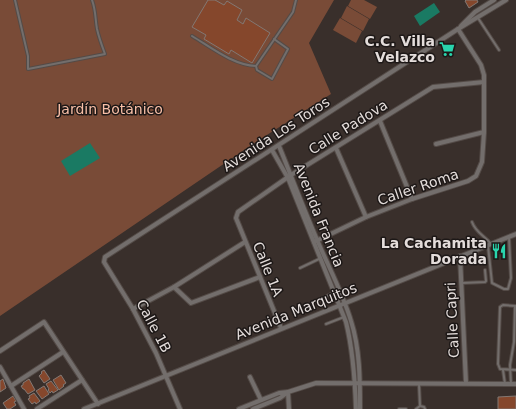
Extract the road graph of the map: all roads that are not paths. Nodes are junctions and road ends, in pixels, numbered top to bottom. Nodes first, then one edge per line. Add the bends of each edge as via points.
1 (16, 0) edge
2 (92, 0) edge
3 (296, 0) edge
4 (494, 0) edge
5 (506, 0) edge
6 (478, 18) junction
7 (458, 29) junction
8 (192, 36) dead end
9 (274, 39) junction
10 (499, 50) dead end
11 (256, 66) junction
12 (484, 82) junction
13 (380, 121) junction
14 (484, 132) junction
15 (436, 144) dead end
16 (279, 146) junction
17 (336, 148) junction
18 (272, 150) junction
19 (290, 177) junction
20 (412, 199) junction
21 (366, 217) junction
22 (236, 218) joint
23 (472, 222) dead end
24 (516, 234) edge
25 (509, 237) junction
26 (245, 242) junction
27 (316, 242) junction
28 (489, 244) junction
29 (460, 256) junction
30 (106, 257) joint
31 (321, 259) junction
32 (300, 268) dead end
33 (485, 270) dead end
34 (260, 277) junction
35 (461, 283) junction
36 (174, 287) junction
37 (334, 293) junction
38 (319, 300) dead end
39 (346, 303) junction
40 (340, 306) junction
41 (516, 306) edge
42 (134, 309) junction
43 (349, 315) junction
44 (344, 317) junction
45 (326, 324) dead end
46 (281, 328) junction
47 (0, 351) edge
48 (63, 352) junction
49 (0, 367) edge
50 (503, 370) junction
51 (510, 370) junction
52 (516, 370) edge
53 (167, 375) junction
54 (250, 377) dead end
55 (82, 380) junction
56 (358, 383) junction
57 (419, 383) junction
58 (466, 383) junction
59 (505, 384) junction
60 (511, 384) junction
61 (516, 384) edge
62 (11, 386) junction
63 (288, 392) junction
64 (279, 396) junction
65 (261, 400) junction
66 (98, 404) junction
67 (420, 406) junction
68 (24, 409) edge
69 (37, 409) edge
70 (84, 409) edge
71 (180, 409) edge
72 (239, 409) edge
73 (253, 409) edge
74 (289, 409) edge
75 (356, 409) edge
76 (360, 409) edge
77 (400, 409) edge
78 (406, 409) edge
79 (416, 409) edge
80 (425, 409) edge

1 - 2 lane via 28,56 28,69 105,54 100,43 96,10
3 - 9 lane via 293,12
4 - 7 street via 475,12
5 - 6 street
6 - 7 street
6 - 10 lane
7 - 12 street, Caller Roma via 481,65
7 - 16 street, Avenida Los Toros
8 - 11 lane via 232,60
9 - 11 lane
9 - 11 lane via 288,49 272,78 257,70
12 - 13 street, Calle Padova via 433,87
12 - 14 street, Caller Roma
13 - 17 street, Calle Padova
13 - 20 street
14 - 15 street
14 - 20 street, Caller Roma via 482,162 476,176
16 - 18 street, Avenida Los Toros
16 - 19 street, Avenida Francia
17 - 19 street, Calle Padova
17 - 21 street
18 - 19 street, Avenida Francia
18 - 30 street, Avenida Los Toros
19 - 22 street, Calle Padova via 238,212
19 - 27 street, Avenida Francia
20 - 21 street, Caller Roma
21 - 27 street, Caller Roma
22 - 26 street, Calle 1A
23 - 28 lane
24 - 25 street, Avenida Marquitos
25 - 28 street, Avenida Marquitos
25 - 28 lane via 511,278 508,289 492,282
26 - 34 street, Calle 1A
26 - 36 street
27 - 31 street, Avenida Francia
27 - 39 street, Avenida Francia
28 - 29 street, Avenida Marquitos
29 - 35 street, Calle Capri
29 - 39 street, Avenida Marquitos
30 - 42 street, Calle 1B via 104,262
31 - 32 lane
31 - 37 street, Avenida Francia
33 - 35 lane via 485,282
34 - 36 street via 191,303
34 - 46 street, Calle 1A
35 - 58 street, Calle Capri
36 - 42 street
37 - 38 lane
37 - 40 street, Avenida Francia
39 - 40 street, Avenida Marquitos
39 - 43 street, Avenida Francia
40 - 44 street, Avenida Francia
40 - 46 street, Avenida Marquitos
41 - 50 lane via 503,305 499,310 498,364
41 - 51 lane
42 - 53 street, Calle 1B
43 - 44 lane
43 - 56 street, Avenida Francia via 357,349
44 - 45 lane
44 - 56 street, Avenida Francia
46 - 53 street, Avenida Marquitos
47 - 48 street via 44,322
48 - 55 street
48 - 62 street
49 - 62 street
50 - 51 lane
50 - 59 lane
51 - 52 lane
51 - 60 lane
53 - 66 street, Avenida Marquitos
53 - 71 street, Calle 1B
54 - 65 street
55 - 66 street
55 - 69 street
56 - 57 street
56 - 63 street via 316,383
56 - 75 street, Avenida Francia
56 - 76 street, Avenida Francia
57 - 58 street
57 - 67 lane
58 - 59 street
59 - 60 street
60 - 61 street
62 - 68 street
63 - 64 street
63 - 74 street
64 - 65 street
64 - 73 street
65 - 72 street
66 - 70 street, Avenida Marquitos
67 - 79 lane
67 - 80 lane
77 - 78 lane

